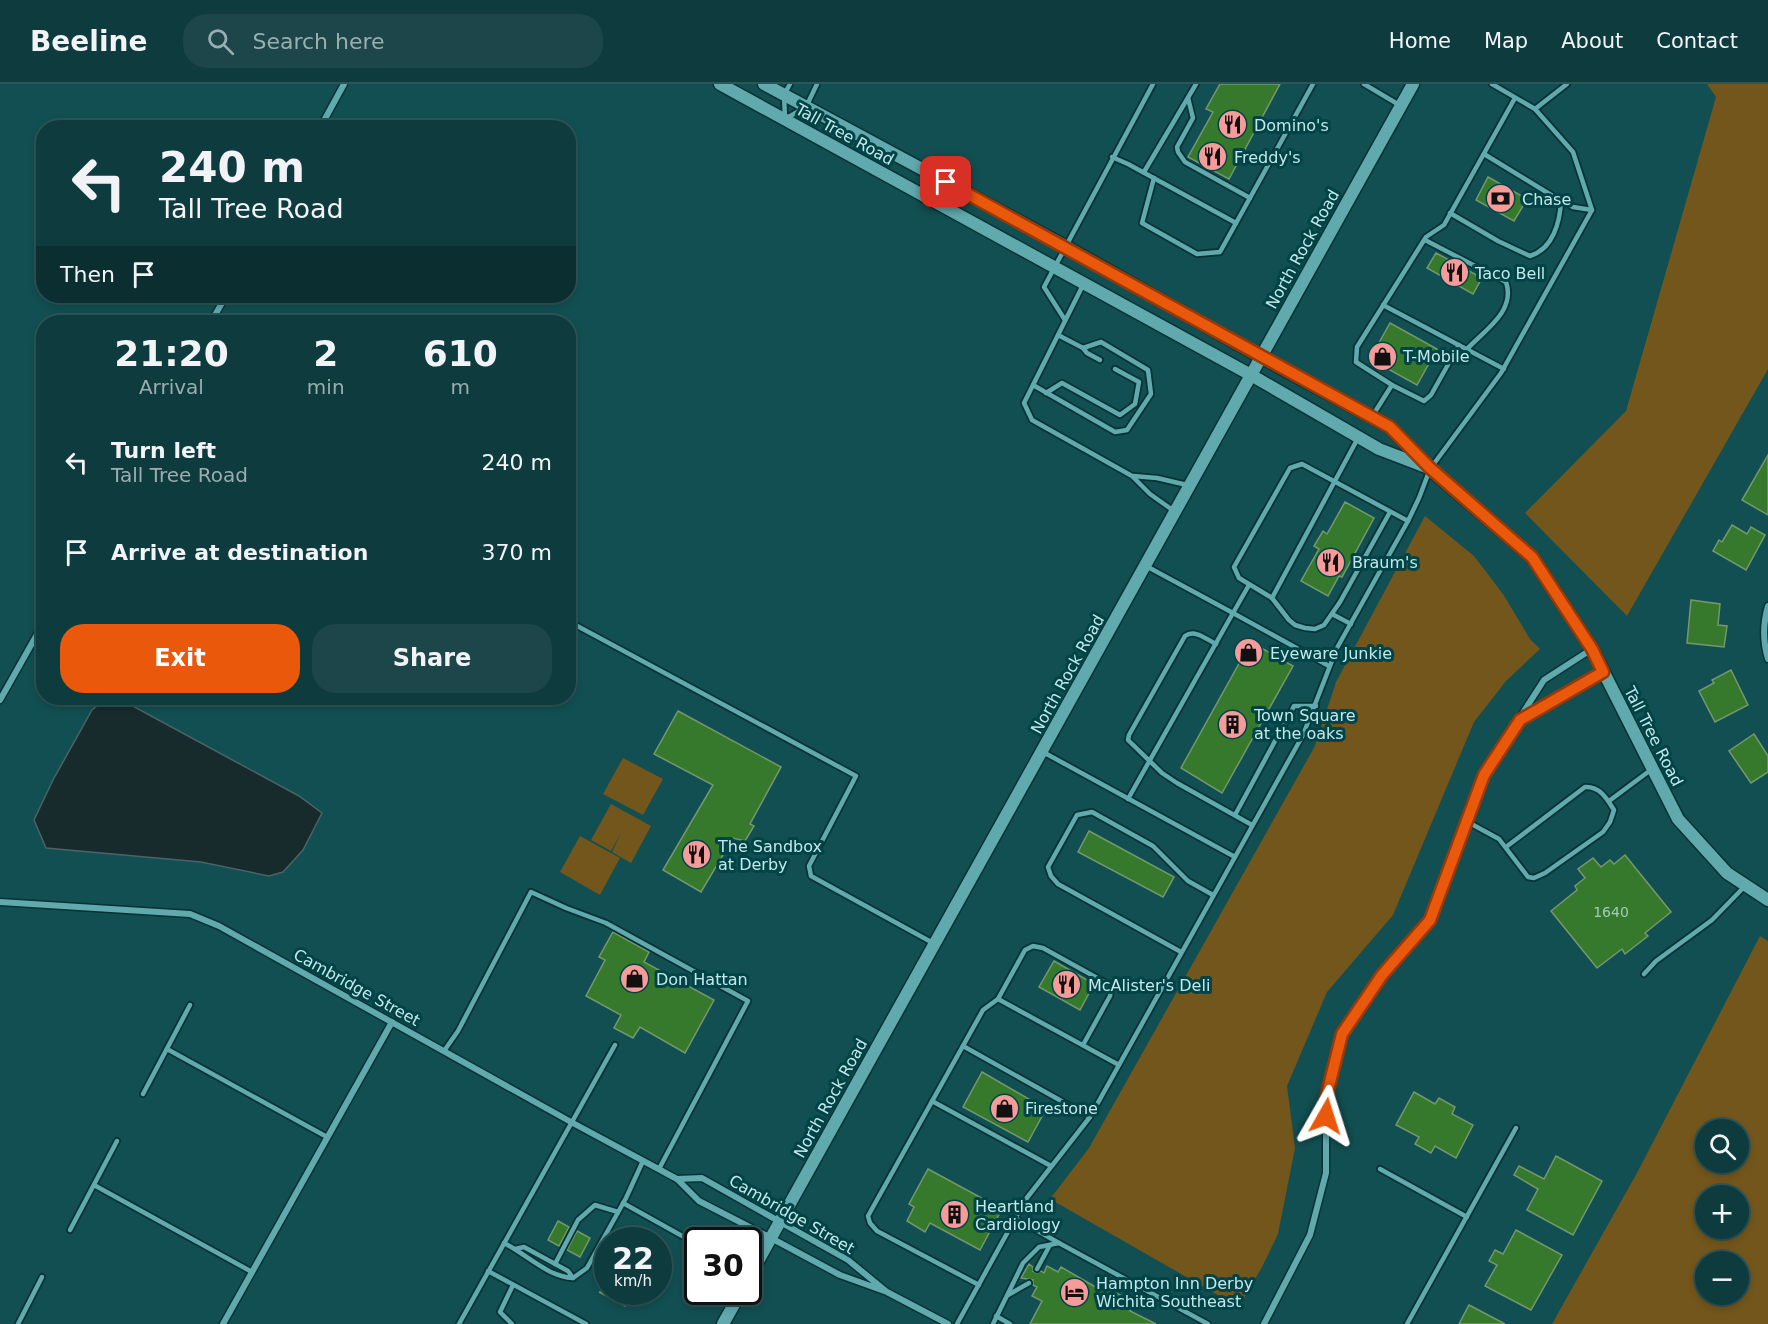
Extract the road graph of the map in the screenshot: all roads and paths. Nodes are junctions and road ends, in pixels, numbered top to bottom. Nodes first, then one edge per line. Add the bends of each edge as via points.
1 (344, 84) edge
2 (720, 84) edge
3 (764, 84) edge
4 (817, 84) edge
5 (1153, 84) edge
6 (1196, 84) edge
7 (1313, 84) edge
8 (1364, 84) edge
9 (1413, 84) edge
10 (1491, 84) edge
11 (1567, 84) edge
12 (787, 89) edge
13 (1188, 98) junction
14 (1515, 98) junction
15 (1401, 106) junction
16 (806, 107) junction
17 (1535, 109) junction
18 (785, 119) junction
19 (324, 120) edge
20 (1484, 154) junction
21 (1112, 157) junction
22 (1144, 172) junction
23 (1154, 178) junction
24 (1250, 198) junction
25 (1561, 201) junction
26 (1592, 210) junction
27 (1450, 213) junction
28 (1236, 224) junction
29 (1425, 240) junction
30 (1065, 246) junction
31 (1054, 267) junction
32 (1084, 283) junction
33 (1383, 305) junction
34 (1065, 320) junction
35 (1058, 335) junction
36 (1459, 345) junction
37 (1083, 348) junction
38 (1467, 349) junction
39 (1261, 357) junction
40 (1100, 360) dead end
41 (1115, 369) dead end
42 (1504, 369) junction
43 (1251, 375) junction
44 (1033, 385) junction
45 (1392, 385) junction
46 (1046, 393) junction
47 (1372, 417) junction
48 (1359, 437) junction
49 (1430, 468) junction
50 (1132, 476) junction
51 (1336, 482) junction
52 (1190, 486) junction
53 (1175, 512) junction
54 (1390, 512) junction
55 (1408, 521) junction
56 (1145, 566) junction
57 (1249, 585) junction
58 (1272, 598) junction
59 (1768, 606) edge
60 (1233, 613) junction
61 (1332, 614) junction
62 (1351, 624) junction
63 (576, 625) edge
64 (36, 636) edge
65 (1216, 644) junction
66 (1592, 649) junction
67 (1768, 659) edge
68 (1329, 666) junction
69 (1603, 672) junction
70 (0, 700) edge
71 (1316, 706) junction
72 (1520, 720) junction
73 (1042, 752) junction
74 (1150, 761) junction
75 (1652, 769) junction
76 (1128, 799) junction
77 (1609, 801) junction
78 (1235, 815) junction
79 (1466, 821) junction
80 (1252, 825) junction
81 (1506, 847) junction
82 (1235, 857) junction
83 (1746, 885) junction
84 (1213, 895) junction
85 (1768, 900) edge
86 (0, 902) edge
87 (935, 944) junction
88 (1182, 952) junction
89 (1644, 975) dead end
90 (998, 999) junction
91 (190, 1005) dead end
92 (392, 1022) junction
93 (615, 1045) dead end
94 (1083, 1045) junction
95 (963, 1046) junction
96 (167, 1049) junction
97 (444, 1051) junction
98 (1119, 1065) junction
99 (143, 1094) dead end
100 (932, 1101) junction
101 (1090, 1117) junction
102 (571, 1122) junction
103 (1516, 1128) dead end
104 (327, 1137) junction
105 (117, 1141) dead end
106 (643, 1161) junction
107 (1051, 1166) junction
108 (659, 1169) junction
109 (1380, 1169) dead end
110 (677, 1179) junction
111 (94, 1185) junction
112 (623, 1203) junction
113 (618, 1212) junction
114 (1467, 1217) junction
115 (1015, 1218) junction
116 (780, 1221) junction
117 (70, 1230) dead end
118 (684, 1237) dead end
119 (771, 1238) junction
120 (504, 1243) junction
121 (1059, 1243) junction
122 (1050, 1245) junction
123 (515, 1249) junction
124 (762, 1254) edge
125 (555, 1264) junction
126 (1037, 1269) dead end
127 (488, 1271) junction
128 (252, 1272) junction
129 (42, 1277) dead end
130 (573, 1278) junction
131 (1029, 1283) dead end
132 (513, 1285) junction
133 (978, 1285) junction
134 (887, 1292) junction
135 (1006, 1297) junction
136 (734, 1305) edge
137 (996, 1316) junction
138 (19, 1323) edge
139 (25, 1324) edge
140 (223, 1324) edge
141 (459, 1324) edge
142 (512, 1324) edge
143 (586, 1324) edge
144 (723, 1324) edge
145 (948, 1324) edge
146 (957, 1324) edge
147 (993, 1324) edge
148 (1010, 1324) edge
149 (1208, 1324) edge
150 (1264, 1324) edge
151 (1407, 1324) edge

1 - 19 street
2 - 18 street, Tall Tree Road
3 - 12 street, Tall Tree Road
4 - 16 lane
5 - 21 lane
6 - 13 lane
7 - 24 lane
8 - 15 lane
9 - 15 street, North Rock Road
10 - 14 lane
11 - 17 lane
12 - 16 street, Tall Tree Road
12 - 18 lane
13 - 22 lane
13 - 24 lane via 1193,118 1177,147 1181,158
14 - 17 lane
14 - 20 lane
15 - 39 street, North Rock Road
16 - 18 lane
16 - 30 street, Tall Tree Road
17 - 26 lane via 1573,152
18 - 31 street, Tall Tree Road
20 - 25 lane
20 - 27 lane
21 - 22 lane
21 - 30 lane
22 - 23 lane
23 - 28 lane
23 - 28 lane via 1142,223 1197,254 1220,252
24 - 28 lane
25 - 26 lane
25 - 27 lane via 1560,217 1552,236 1542,252 1530,256
26 - 42 lane
27 - 29 lane via 1444,225
29 - 33 lane
29 - 38 lane via 1506,282 1508,300 1501,315
30 - 31 lane
30 - 39 street, Tall Tree Road
31 - 32 street, Tall Tree Road
31 - 34 lane via 1044,287
32 - 34 lane
32 - 43 street, Tall Tree Road
33 - 36 lane
33 - 45 lane via 1357,347 1356,362
34 - 35 lane
35 - 37 lane
35 - 44 lane
36 - 38 lane
36 - 45 lane via 1424,401
37 - 40 lane
37 - 46 lane via 1101,342 1148,370 1151,394 1127,430 1115,432
38 - 42 lane
39 - 43 street, North Rock Road
39 - 47 street, Tall Tree Road
41 - 46 lane via 1139,382 1135,404 1120,415 1062,383
42 - 49 lane
43 - 48 street, Tall Tree Road
43 - 52 street, North Rock Road
44 - 46 lane
44 - 50 lane via 1024,403 1032,420
45 - 47 lane
47 - 49 street, Tall Tree Road via 1390,427
48 - 49 street, Tall Tree Road
48 - 51 lane
49 - 55 lane
49 - 66 street, Tall Tree Road via 1532,557
50 - 52 lane
50 - 53 lane
51 - 54 lane
51 - 57 lane via 1302,464 1290,468 1234,567 1239,578
51 - 58 lane
52 - 53 street, North Rock Road
53 - 56 street, North Rock Road
54 - 55 lane
54 - 61 lane
55 - 62 lane
56 - 60 lane
56 - 73 street, North Rock Road
57 - 58 lane
57 - 60 lane
58 - 61 lane via 1289,620 1305,628 1324,625
59 - 67 street via 1764,637
60 - 65 lane
60 - 68 lane
61 - 62 lane
62 - 68 lane
63 - 87 lane via 856,776 809,866 811,876
64 - 70 street
65 - 74 lane
65 - 74 lane via 1196,633 1185,636 1129,735 1133,747
66 - 69 street, Tall Tree Road
66 - 72 street via 1544,680
68 - 71 lane
69 - 72 street
69 - 75 street, Tall Tree Road
71 - 78 lane via 1294,706
71 - 80 lane
72 - 79 street via 1484,775
73 - 76 lane
73 - 87 street, North Rock Road
74 - 76 lane
74 - 78 lane via 1177,783
75 - 77 lane
75 - 83 street, Tall Tree Road via 1678,819 1727,873
76 - 82 lane
77 - 81 lane via 1598,789 1585,787
77 - 81 lane via 1614,810 1603,832 1534,878 1528,877
78 - 80 lane
79 - 81 lane
79 - 150 street via 1430,920 1382,975 1342,1034 1326,1098 1326,1173 1310,1235
80 - 82 lane
82 - 84 lane
83 - 85 street, Tall Tree Road
83 - 89 lane via 1724,910 1656,961
84 - 88 lane
84 - 88 lane via 1188,881 1153,846 1092,812 1077,815 1048,867 1058,884
86 - 92 street, Cambridge Street via 190,914 219,926
87 - 116 street, North Rock Road
88 - 98 lane
90 - 94 lane
90 - 94 lane via 1025,950 1033,946 1043,948 1111,989
90 - 95 lane via 983,1010
91 - 96 lane
92 - 97 street, Cambridge Street
92 - 104 street
93 - 102 lane
94 - 98 lane
95 - 100 lane
95 - 101 lane
96 - 99 lane
96 - 104 lane
97 - 102 street, Cambridge Street
97 - 108 lane via 531,892 616,928 748,1001
98 - 101 lane
100 - 107 lane
100 - 133 lane via 868,1216 876,1231
101 - 107 lane
102 - 106 street, Cambridge Street
102 - 120 lane
103 - 114 lane
104 - 128 street
105 - 111 lane
106 - 108 street, Cambridge Street
106 - 112 lane
107 - 115 lane
108 - 110 street, Cambridge Street
109 - 114 lane
110 - 116 street, Cambridge Street via 702,1178
110 - 119 street, Cambridge Street via 699,1201
111 - 117 lane
111 - 128 lane
112 - 113 lane
112 - 118 lane
113 - 125 lane via 595,1205 578,1220
113 - 130 lane via 586,1268
114 - 151 lane
115 - 121 lane
115 - 133 lane
116 - 119 street, North Rock Road
116 - 134 street, Cambridge Street via 848,1260
119 - 124 street, North Rock Road
119 - 134 street, Cambridge Street via 840,1275
120 - 123 lane
120 - 127 lane
121 - 122 lane
121 - 149 lane
122 - 126 lane
122 - 135 lane via 1039,1248 1023,1263
123 - 125 lane via 524,1246
123 - 130 lane via 564,1278
125 - 130 lane via 568,1270
127 - 132 lane
127 - 141 lane
128 - 140 street
129 - 138 lane
131 - 135 lane
132 - 142 lane via 500,1312
132 - 143 lane
133 - 146 lane
134 - 145 street, Cambridge Street
135 - 137 lane
136 - 144 street
137 - 147 lane
137 - 148 lane
138 - 139 lane

